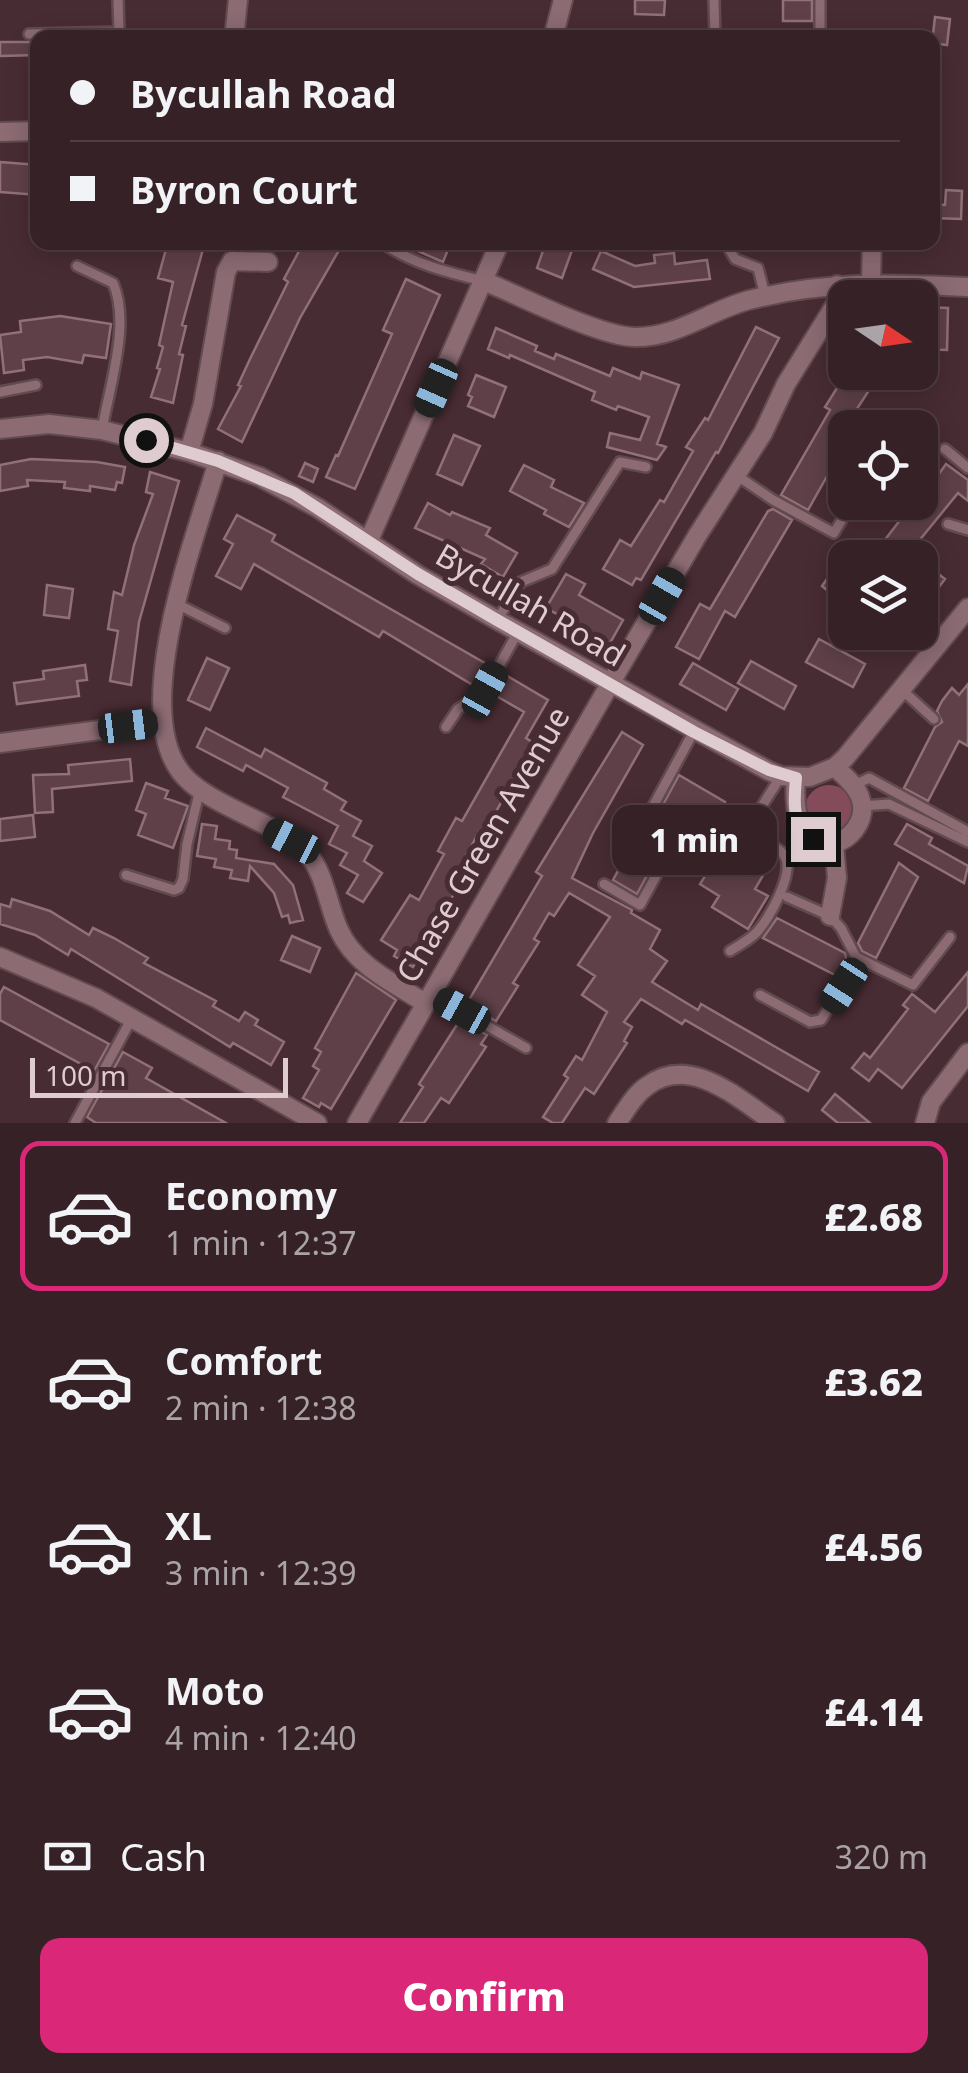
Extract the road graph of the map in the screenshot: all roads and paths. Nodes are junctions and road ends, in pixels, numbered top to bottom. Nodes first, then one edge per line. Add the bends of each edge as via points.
1 (118, 0) edge
2 (238, 0) edge
3 (563, 0) edge
4 (714, 0) edge
5 (820, 0) edge
6 (119, 30) edge
7 (235, 30) edge
8 (555, 30) edge
9 (715, 30) edge
10 (820, 30) edge
11 (30, 131) edge
12 (0, 132) edge
13 (393, 250) edge
14 (497, 250) edge
15 (730, 250) edge
16 (872, 250) edge
17 (268, 262) dead end
18 (77, 266) dead end
19 (871, 280) edge
20 (484, 282) junction
21 (938, 285) edge
22 (968, 286) edge
23 (828, 287) edge
24 (765, 296) junction
25 (828, 317) edge
26 (36, 385) dead end
27 (0, 392) edge
28 (0, 429) edge
29 (102, 430) junction
30 (945, 449) dead end
31 (189, 452) junction
32 (218, 461) junction
33 (646, 467) dead end
34 (968, 468) edge
35 (736, 475) junction
36 (842, 520) edge
37 (948, 524) dead end
38 (968, 530) edge
39 (369, 540) junction
40 (177, 604) junction
41 (968, 608) edge
42 (497, 620) junction
43 (225, 628) dead end
44 (518, 632) junction
45 (938, 635) edge
46 (944, 637) junction
47 (610, 684) junction
48 (901, 689) junction
49 (934, 719) dead end
50 (160, 722) junction
51 (446, 728) dead end
52 (694, 732) junction
53 (0, 744) edge
54 (835, 766) junction
55 (788, 777) junction
56 (853, 786) junction
57 (200, 790) junction
58 (862, 806) junction
59 (968, 832) edge
60 (968, 842) edge
61 (834, 844) junction
62 (126, 875) dead end
63 (604, 884) dead end
64 (787, 897) dead end
65 (830, 916) junction
66 (950, 937) dead end
67 (730, 951) dead end
68 (0, 957) edge
69 (856, 957) junction
70 (760, 995) dead end
71 (428, 998) junction
72 (132, 1018) junction
73 (526, 1048) dead end
74 (968, 1053) edge
75 (75, 1123) edge
76 (317, 1123) edge
77 (358, 1123) edge
78 (617, 1123) edge
79 (775, 1123) edge
80 (925, 1123) edge

1 - 6 lane
2 - 7 street
3 - 8 street
4 - 9 lane
5 - 10 lane
11 - 12 street
13 - 20 lane
14 - 20 street
15 - 24 lane via 758,268
16 - 19 street
17 - 31 street via 232,261 226,272
18 - 29 lane via 114,283 120,307
20 - 24 street via 635,337 681,330
20 - 39 street
21 - 22 street
23 - 24 street
25 - 35 street, Chase Green Avenue
26 - 27 lane
28 - 29 street, Bycullah Road via 49,424
29 - 31 street, Bycullah Road
30 - 34 lane
31 - 32 street, Bycullah Road
32 - 39 street, Bycullah Road via 294,493
32 - 40 street
33 - 42 lane via 620,462 552,570 521,582
35 - 36 lane via 834,533
35 - 47 street, Chase Green Avenue
37 - 38 lane
39 - 42 street, Bycullah Road
40 - 43 lane
40 - 50 street
41 - 46 street
42 - 44 street, Bycullah Road
44 - 47 street, Bycullah Road
44 - 51 lane via 485,690 458,709
45 - 46 lane
46 - 48 street
47 - 52 street, Bycullah Road
47 - 71 street, Chase Green Avenue
48 - 49 lane
48 - 54 street
50 - 53 street
50 - 57 street via 186,780
52 - 55 street, Bycullah Road
52 - 63 lane via 632,845 663,863 640,905
54 - 55 street
54 - 56 street
55 - 61 street via 798,823 813,839
55 - 67 lane via 750,824 782,853 788,871 756,933
56 - 58 street
56 - 59 lane via 869,778
57 - 62 lane via 179,888
57 - 71 street via 308,853 357,959
58 - 60 lane via 889,804
58 - 61 street via 856,828
61 - 65 street
64 - 65 lane
65 - 69 lane
66 - 69 lane via 912,985
68 - 72 street
69 - 70 lane via 820,1020 810,1022
71 - 73 lane
71 - 77 street, Chase Green Avenue
72 - 75 lane
72 - 76 street
74 - 80 street via 932,1102
78 - 79 street via 648,1085 684,1074 708,1080

